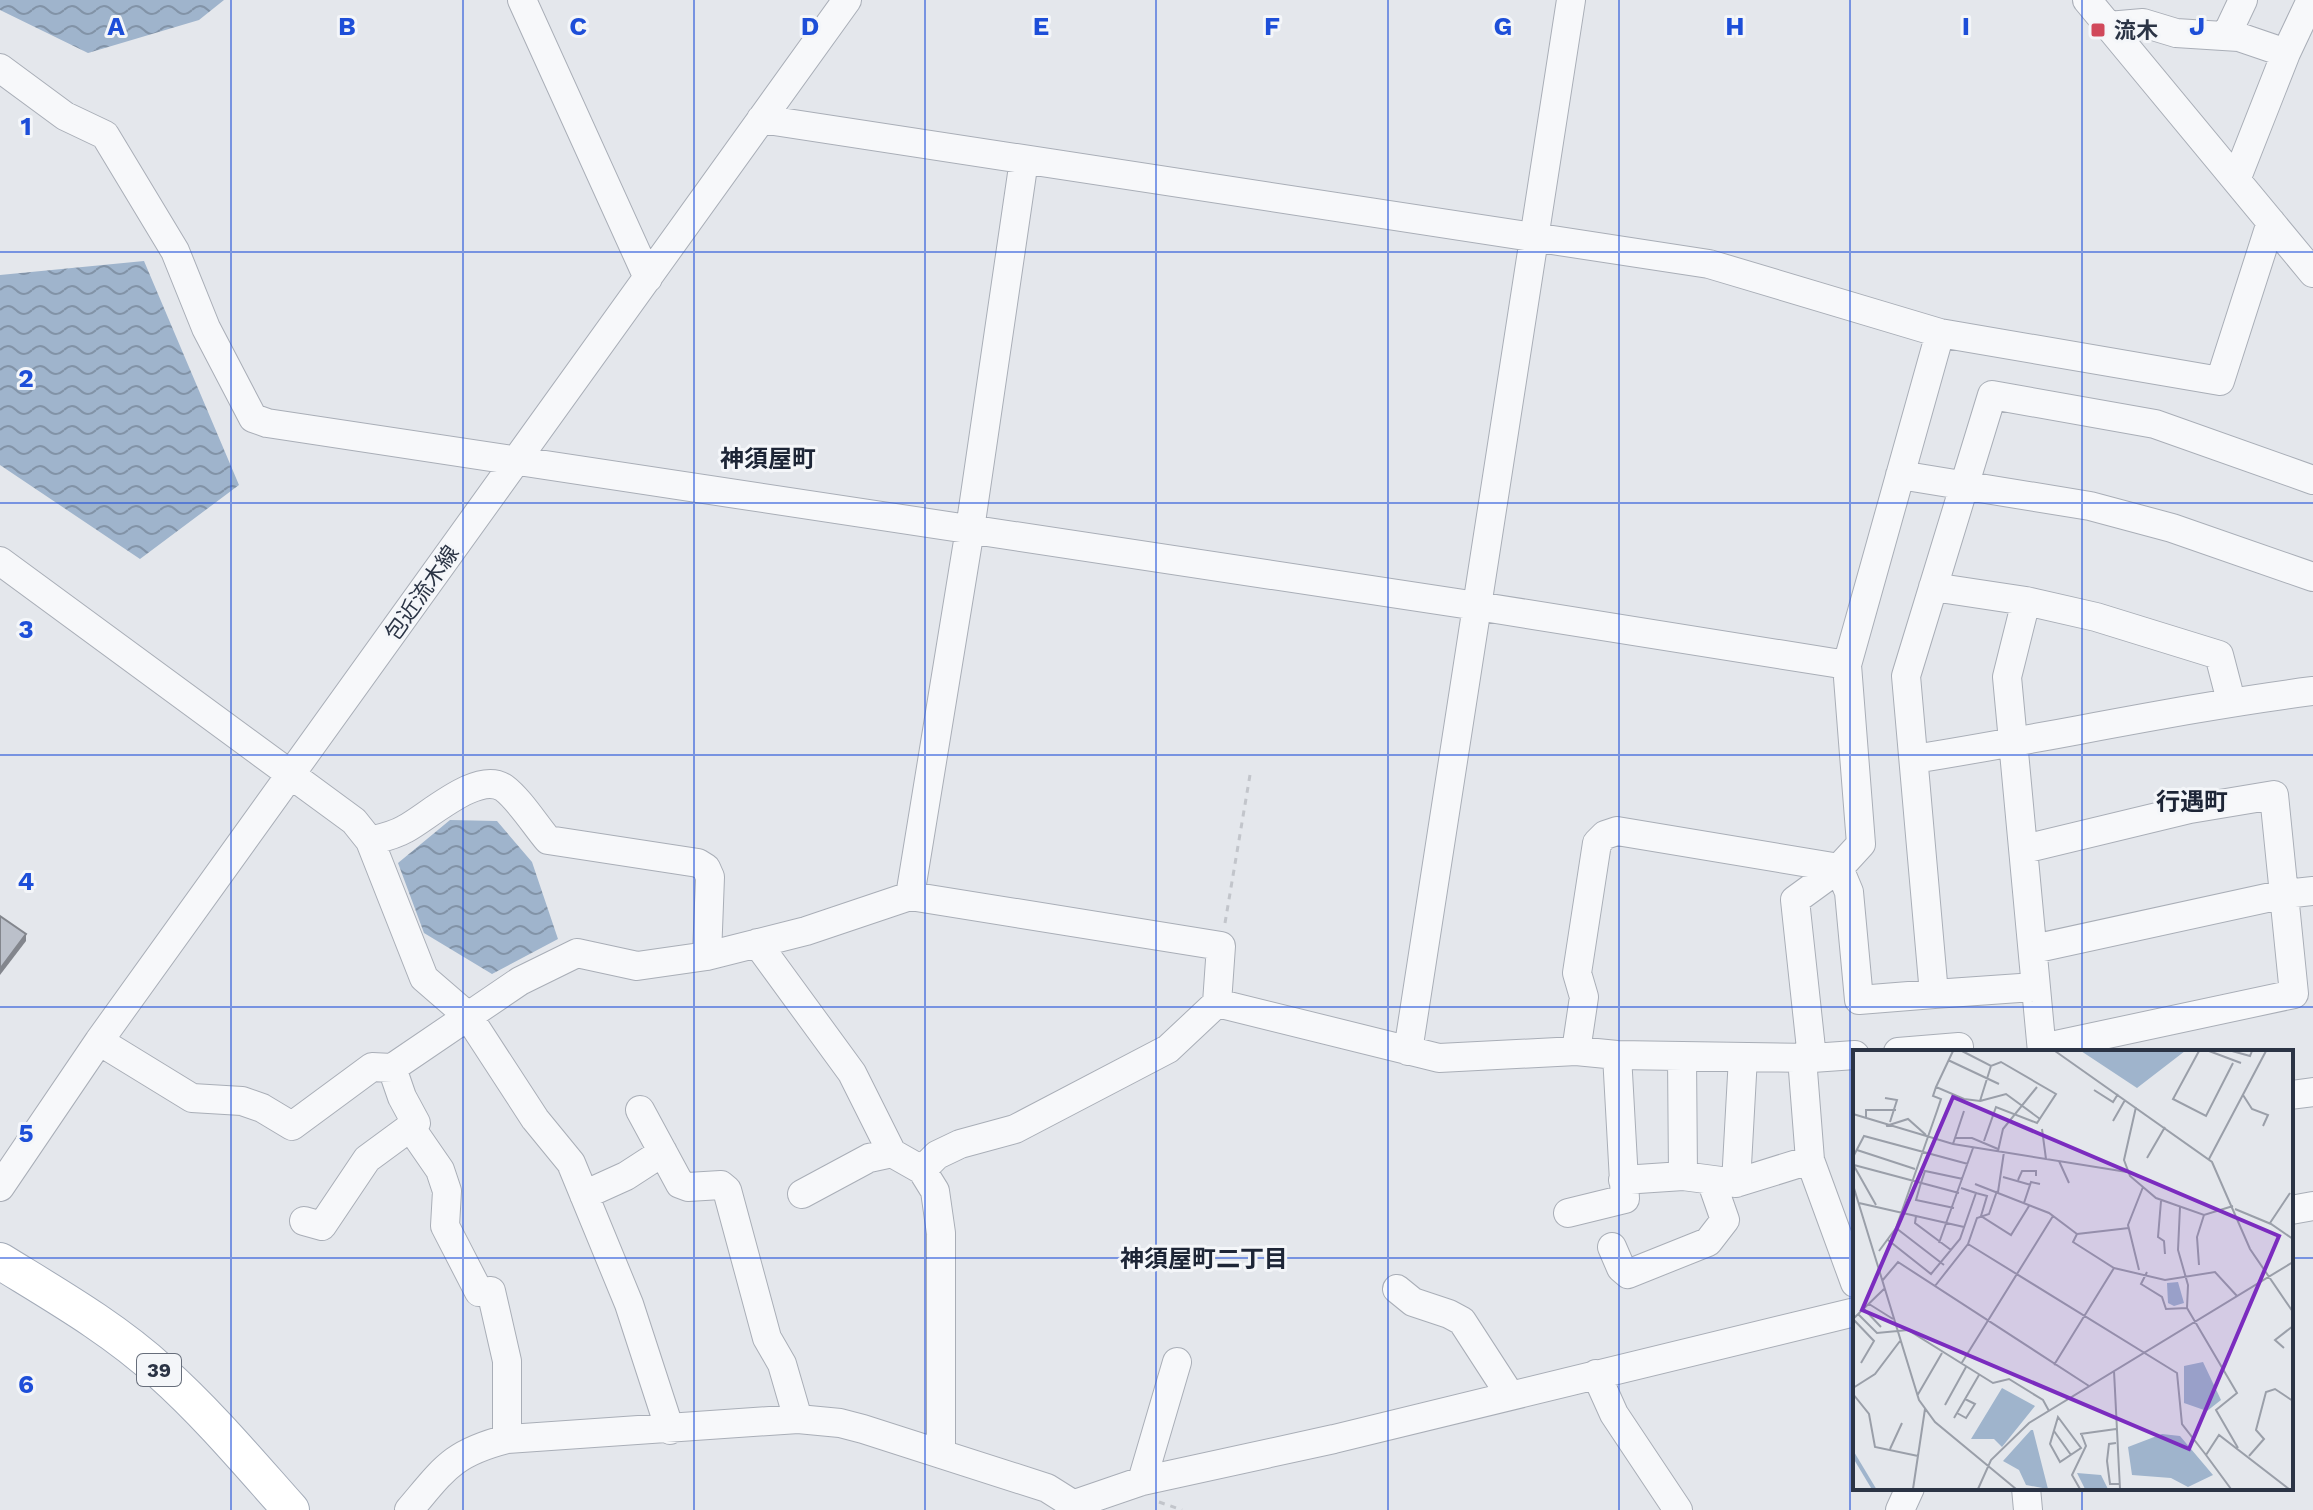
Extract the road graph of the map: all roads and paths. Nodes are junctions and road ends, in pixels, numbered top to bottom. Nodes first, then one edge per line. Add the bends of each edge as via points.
1 (522, 0) edge
2 (847, 0) edge
3 (1571, 0) edge
4 (2087, 0) edge
5 (2243, 0) edge
6 (2301, 3) edge
7 (2108, 26) junction
8 (2226, 36) junction
9 (2286, 53) junction
10 (0, 68) edge
11 (761, 119) junction
12 (1024, 160) junction
13 (2236, 180) junction
14 (2271, 222) junction
15 (1535, 237) junction
16 (2313, 273) edge
17 (648, 278) junction
18 (1940, 333) junction
19 (515, 462) junction
20 (1900, 475) junction
21 (2313, 480) edge
22 (1963, 484) junction
23 (970, 529) junction
24 (0, 561) edge
25 (2313, 577) edge
26 (1933, 587) junction
27 (2026, 601) junction
28 (1477, 606) junction
29 (1847, 665) junction
30 (2313, 691) edge
31 (2231, 701) junction
32 (2015, 743) junction
33 (1914, 759) junction
34 (292, 774) junction
35 (1250, 775) dead end
36 (370, 841) junction
37 (2024, 849) junction
38 (1839, 868) junction
39 (2299, 892) edge
40 (910, 896) junction
41 (757, 943) junction
42 (1221, 946) junction
43 (2033, 949) junction
44 (707, 956) junction
45 (2035, 987) junction
46 (1934, 994) junction
47 (1217, 1003) junction
48 (468, 1016) junction
49 (99, 1041) junction
50 (1959, 1047) dead end
51 (1922, 1050) edge
52 (2042, 1050) edge
53 (1408, 1051) junction
54 (1576, 1051) junction
55 (1617, 1055) junction
56 (1853, 1055) edge
57 (1682, 1056) junction
58 (1743, 1057) junction
59 (1807, 1058) junction
60 (392, 1068) junction
61 (2313, 1092) edge
62 (2293, 1095) edge
63 (640, 1110) dead end
64 (411, 1128) junction
65 (663, 1152) junction
66 (892, 1153) junction
67 (1810, 1160) junction
68 (922, 1170) junction
69 (1683, 1176) junction
70 (1623, 1180) junction
71 (1724, 1181) junction
72 (0, 1187) edge
73 (802, 1194) dead end
74 (584, 1195) junction
75 (2313, 1206) edge
76 (2293, 1210) edge
77 (1568, 1213) dead end
78 (304, 1221) dead end
79 (1612, 1247) dead end
80 (0, 1261) edge
81 (1853, 1278) edge
82 (1397, 1289) dead end
83 (1853, 1312) edge
84 (1177, 1362) dead end
85 (1596, 1374) junction
86 (1510, 1395) junction
87 (798, 1419) junction
88 (670, 1430) junction
89 (507, 1439) junction
90 (941, 1454) junction
91 (1142, 1481) junction
92 (1909, 1490) edge
93 (2026, 1490) edge
94 (1079, 1507) edge
95 (291, 1510) edge
96 (409, 1510) edge
97 (1678, 1510) edge
98 (1900, 1510) edge
99 (2028, 1510) edge

1 - 17 street
2 - 11 street, 包近流木線
3 - 15 street
4 - 7 street
5 - 8 street
6 - 9 street
7 - 8 street via 2143,23 2176,33
7 - 13 street
8 - 9 street
9 - 13 street
10 - 19 street via 65,116 105,135 175,251 206,328 253,418
11 - 12 street
11 - 17 street, 包近流木線
12 - 15 street
12 - 23 street
13 - 14 street
14 - 16 street
14 - 18 street via 2220,381
15 - 18 street via 1709,264
15 - 28 street
17 - 19 street, 包近流木線
18 - 20 street
19 - 23 street
19 - 34 street, 包近流木線
20 - 22 street
20 - 29 street
21 - 22 street via 2155,424 1992,395
22 - 25 street via 2104,509
22 - 26 street
23 - 28 street
23 - 40 street
24 - 34 street
26 - 27 street
26 - 33 street via 1906,676
27 - 31 street via 2219,655
27 - 32 street via 2007,677
28 - 29 street
28 - 53 street
29 - 38 street via 1861,844
30 - 31 street
31 - 32 street
32 - 33 street
32 - 37 street
33 - 46 street
34 - 36 street via 354,821
34 - 49 street, 包近流木線
35 - 42 path
36 - 44 street via 404,831 457,795 494,784 505,789 548,840 706,868
36 - 48 street via 424,978
37 - 39 street via 2190,809 2274,795
37 - 43 street
38 - 46 street via 1849,892 1859,1000
38 - 54 street via 1617,831 1605,835 1597,843 1577,973 1584,997
38 - 59 street via 1795,900
39 - 43 street
39 - 52 street via 2294,994
40 - 41 street
40 - 42 street
41 - 44 street
41 - 66 street via 852,1073
42 - 47 street
43 - 45 street
44 - 48 street via 637,966 577,953 520,981
45 - 46 street
45 - 52 street
47 - 53 street
47 - 68 street via 1168,1049 1015,1129 937,1155
48 - 60 street
48 - 74 street via 535,1119 571,1163
49 - 60 street via 192,1098 242,1101 292,1126 372,1067
49 - 72 street, 包近流木線
50 - 51 street
53 - 54 street via 1439,1058
54 - 55 street
55 - 57 street
55 - 70 street
56 - 59 street
57 - 58 street
57 - 69 street
58 - 59 street
58 - 71 street
59 - 67 street
60 - 64 street via 416,1123
61 - 62 street
63 - 65 street
64 - 78 street via 367,1159 322,1226
64 - 89 street via 440,1170 447,1191 445,1226 479,1292 491,1291 507,1361
65 - 74 street
65 - 87 street via 680,1184 721,1185 727,1190 767,1338 782,1364
66 - 68 street
66 - 73 street via 869,1158
67 - 71 street
67 - 81 street
68 - 90 street via 935,1191 941,1233
69 - 70 street
69 - 71 street
70 - 77 street via 1625,1199
71 - 79 street via 1725,1220 1708,1242 1628,1274
74 - 88 street via 629,1304
75 - 76 street
80 - 95 main road, 39 via 161,1371
82 - 86 street via 1413,1302 1462,1321
83 - 85 street
84 - 91 street
85 - 86 street
85 - 97 street via 1614,1414
86 - 91 street
87 - 88 street
87 - 90 street via 840,1423
88 - 89 street
89 - 96 street via 456,1458
90 - 94 street via 1047,1488
91 - 94 street
92 - 98 street
93 - 99 street

